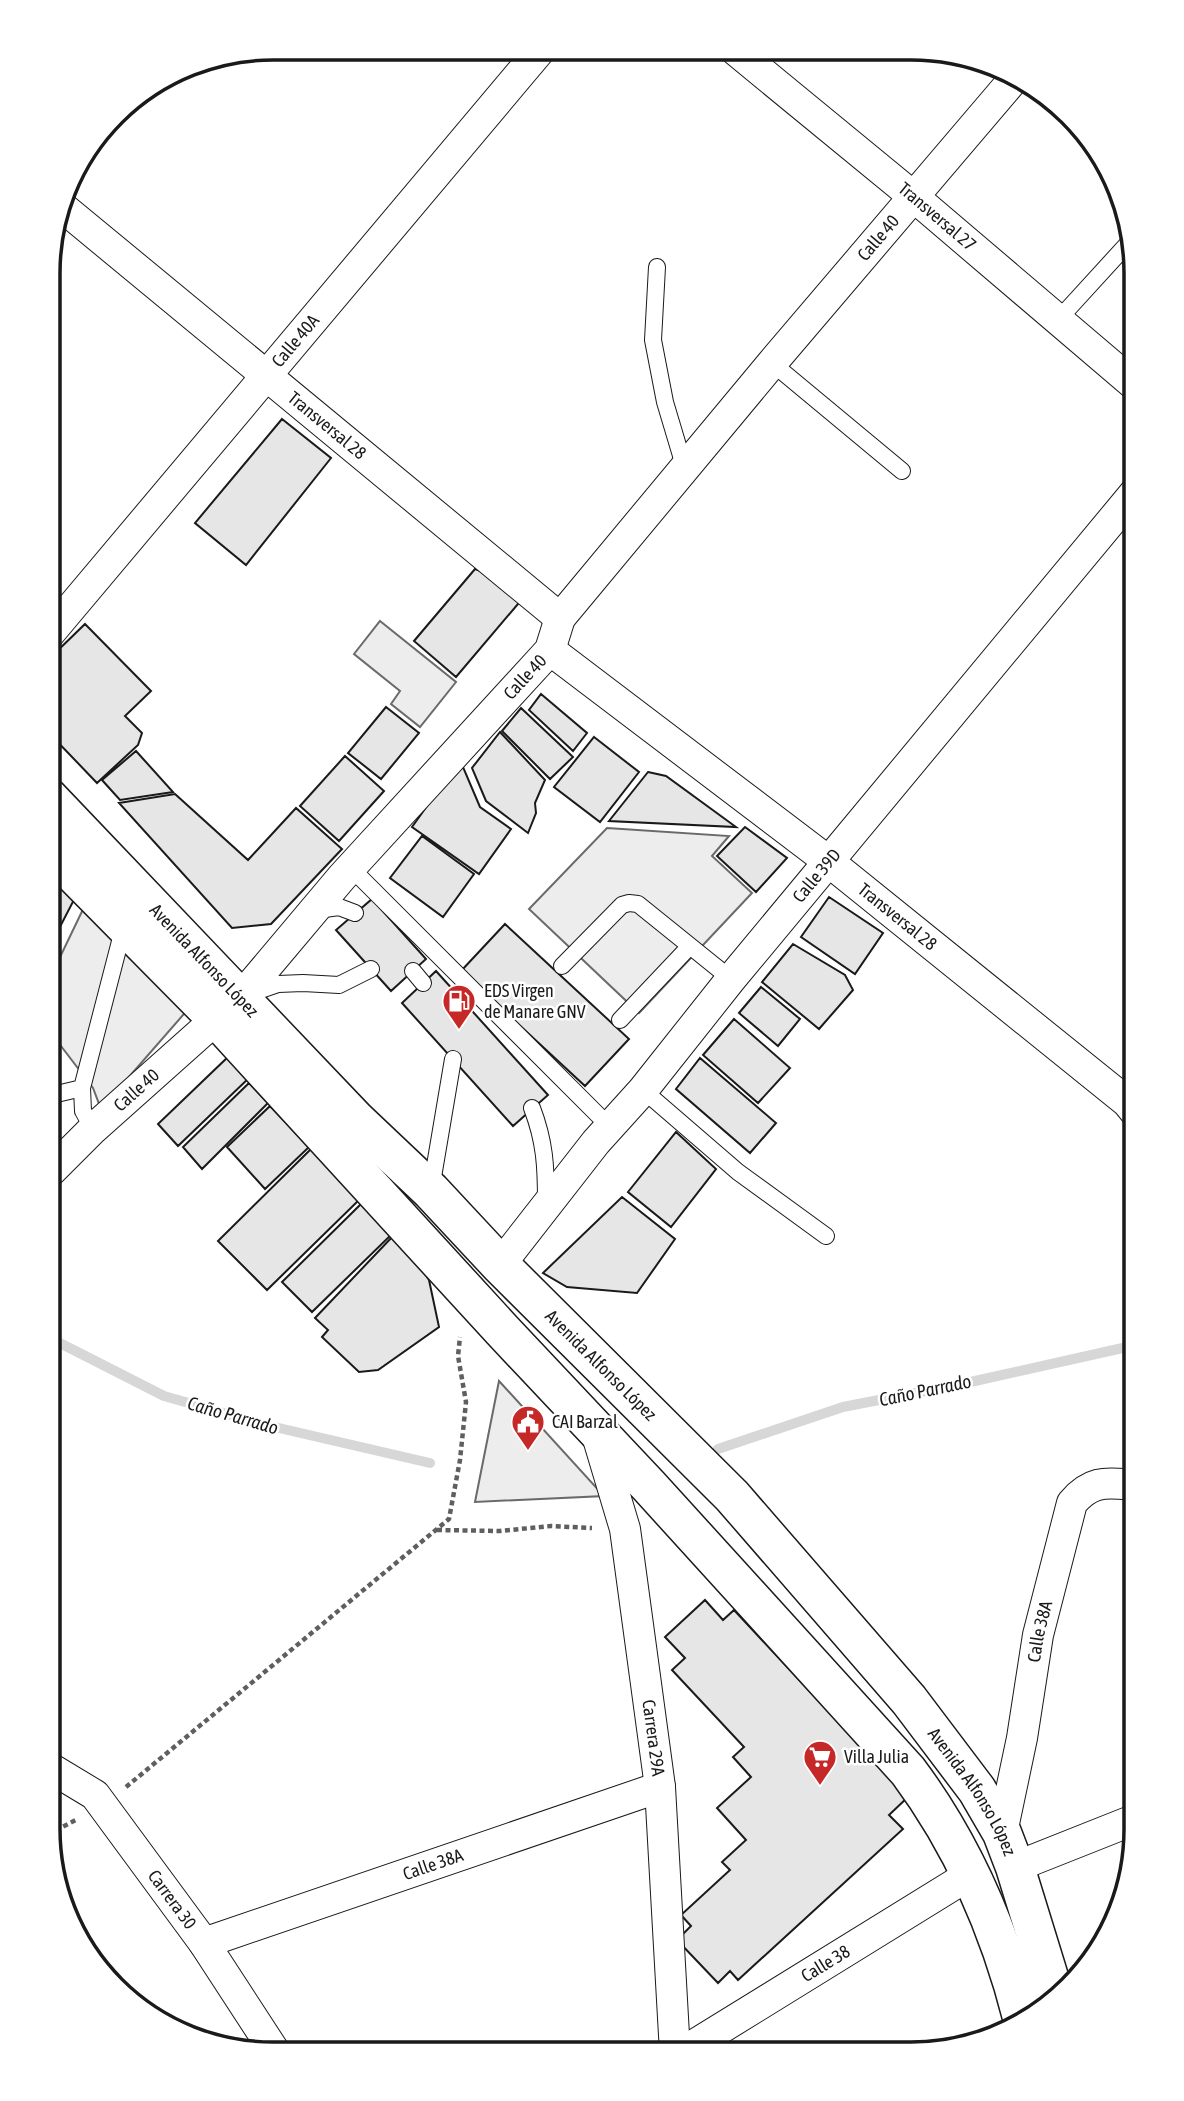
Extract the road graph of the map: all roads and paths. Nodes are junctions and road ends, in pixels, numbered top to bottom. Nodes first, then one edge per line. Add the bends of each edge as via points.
1 (532, 60) edge
2 (747, 60) edge
3 (1010, 83) edge
4 (915, 197) junction
5 (68, 212) edge
6 (1123, 248) edge
7 (657, 267) dead end
8 (1057, 321) junction
9 (772, 363) junction
10 (267, 377) junction
11 (1125, 377) edge
12 (685, 469) junction
13 (902, 471) dead end
14 (1125, 505) edge
15 (560, 618) junction
16 (60, 621) edge
17 (550, 650) junction
18 (60, 811) edge
19 (60, 860) edge
20 (828, 861) junction
21 (351, 868) junction
22 (315, 910) junction
23 (355, 913) dead end
24 (125, 926) junction
25 (690, 946) junction
26 (562, 966) dead end
27 (371, 969) dead end
28 (731, 979) junction
29 (229, 1008) junction
30 (620, 1020) dead end
31 (453, 1059) dead end
32 (82, 1088) junction
33 (643, 1090) junction
34 (60, 1093) edge
35 (1124, 1095) edge
36 (532, 1108) dead end
37 (610, 1127) junction
38 (93, 1129) junction
39 (60, 1162) edge
40 (431, 1191) junction
41 (546, 1205) junction
42 (826, 1236) dead end
43 (500, 1265) junction
44 (466, 1291) junction
45 (595, 1428) junction
46 (1124, 1484) edge
47 (625, 1529) junction
48 (436, 1530) junction
49 (60, 1774) edge
50 (660, 1787) junction
51 (103, 1806) junction
52 (1124, 1822) edge
53 (1008, 1850) junction
54 (971, 1874) junction
55 (204, 1943) junction
56 (1052, 1989) edge
57 (1020, 2012) edge
58 (268, 2042) edge
59 (674, 2042) edge
60 (699, 2042) edge

1 - 10 street, Calle 40A
2 - 4 street, Transversal 27
3 - 4 street, Calle 40
4 - 8 street, Transversal 27
4 - 9 street, Calle 40
5 - 10 street, Transversal 28
6 - 8 lane
7 - 12 lane via 653,340
8 - 11 street, Transversal 27
9 - 12 street, Calle 40
9 - 13 lane
10 - 15 street, Transversal 28
10 - 16 street, Calle 40A
12 - 15 street, Calle 40
14 - 20 street, Calle 39D
15 - 17 street, Calle 40
17 - 20 street, Transversal 28
17 - 21 street, Calle 40
18 - 29 street, Avenida Alfonso López
19 - 24 street, Avenida Alfonso López
20 - 28 street, Calle 39D
20 - 35 street, Transversal 28
21 - 22 street, Calle 40
21 - 37 lane
22 - 23 lane via 339,907
22 - 29 street, Calle 40
24 - 29 street, Avenida Alfonso López
24 - 32 lane
25 - 26 lane via 638,904 629,903
25 - 28 lane
25 - 30 lane
27 - 29 lane via 339,985 278,985
28 - 33 street, Calle 39D
29 - 38 street, Calle 40
29 - 40 street, Avenida Alfonso López
29 - 44 street, Avenida Alfonso López
31 - 40 lane
32 - 34 lane
32 - 38 lane via 83,1111
33 - 37 street, Calle 39D
33 - 42 lane via 738,1172
36 - 41 lane via 543,1143
37 - 41 street, Calle 39D
38 - 39 street, Calle 40
40 - 43 street, Avenida Alfonso López
41 - 43 street, Calle 39D
43 - 53 street, Avenida Alfonso López via 732,1496 909,1700 977,1790
44 - 45 street, Avenida Alfonso López
44 - 48 path via 458,1356 466,1402 460,1460 449,1519
45 - 47 street, Carrera 29A
45 - 54 street, Avenida Alfonso López via 908,1771 950,1832
46 - 53 street, Calle 38A via 1090,1486 1072,1503 1038,1635
47 - 48 path
47 - 50 street, Carrera 29A
48 - 51 path
49 - 51 street, Carrera 30 via 95,1795
50 - 55 street, Calle 38A
50 - 59 street, Carrera 29A
51 - 55 street, Carrera 30
52 - 53 street
53 - 56 street, Avenida Alfonso López
54 - 57 street, Avenida Alfonso López via 999,1940
54 - 60 street, Calle 38
55 - 58 street, Carrera 30

